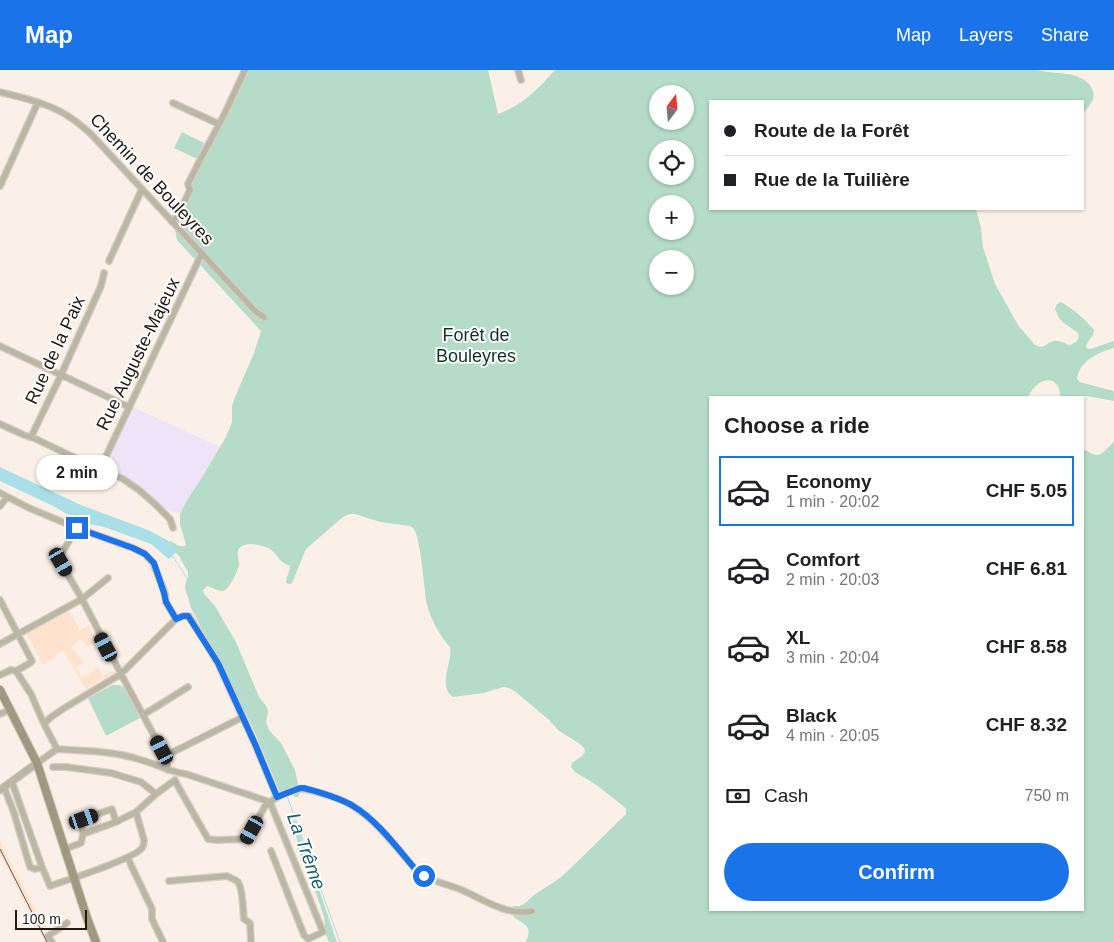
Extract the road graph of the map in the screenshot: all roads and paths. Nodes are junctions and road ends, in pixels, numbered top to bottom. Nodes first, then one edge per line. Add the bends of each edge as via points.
1 (246, 70) edge
2 (518, 70) edge
3 (521, 80) dead end
4 (0, 92) edge
5 (38, 102) junction
6 (173, 103) dead end
7 (219, 124) junction
8 (0, 186) edge
9 (142, 189) junction
10 (172, 222) junction
11 (202, 253) junction
12 (109, 261) dead end
13 (104, 274) dead end
14 (264, 317) dead end
15 (0, 346) edge
16 (61, 375) junction
17 (129, 407) junction
18 (0, 424) edge
19 (31, 437) junction
20 (100, 468) junction
21 (0, 493) edge
22 (7, 497) junction
23 (0, 506) edge
24 (77, 528) junction
25 (173, 528) dead end
26 (108, 578) dead end
27 (82, 599) junction
28 (0, 600) edge
29 (176, 619) junction
30 (18, 634) junction
31 (0, 644) edge
32 (16, 671) junction
33 (121, 674) junction
34 (0, 675) edge
35 (188, 687) dead end
36 (0, 690) edge
37 (10, 710) junction
38 (0, 714) edge
39 (143, 715) junction
40 (243, 717) junction
41 (44, 724) junction
42 (57, 749) junction
43 (165, 756) junction
44 (37, 763) junction
45 (53, 766) dead end
46 (168, 770) junction
47 (177, 773) junction
48 (174, 781) junction
49 (12, 782) junction
50 (2, 788) edge
51 (156, 794) junction
52 (279, 796) junction
53 (270, 802) junction
54 (136, 812) junction
55 (116, 822) junction
56 (83, 834) junction
57 (65, 849) junction
58 (270, 851) dead end
59 (128, 858) junction
60 (42, 868) junction
61 (74, 877) junction
62 (169, 881) dead end
63 (532, 911) dead end
64 (67, 922) dead end
65 (52, 942) edge
66 (96, 942) edge
67 (164, 942) edge
68 (251, 942) edge

1 - 7 street
2 - 3 street
4 - 5 street, Chemin de Bouleyres
5 - 8 street
5 - 9 street, Chemin de Bouleyres via 77,121
6 - 7 street
7 - 10 street
9 - 10 street, Chemin de Bouleyres
9 - 12 street
10 - 11 street, Chemin de Bouleyres
11 - 14 street, Chemin de Bouleyres
11 - 17 street, Rue Auguste-Majeux
13 - 16 street, Rue de la Paix
15 - 16 street
16 - 17 street
16 - 19 street, Rue de la Paix
17 - 20 street, Rue Auguste-Majeux
18 - 19 street
19 - 20 street
20 - 25 street via 139,490 170,519
21 - 22 street
22 - 23 street
22 - 24 street
24 - 27 street via 60,560
24 - 29 street via 145,554 154,563 166,602
26 - 27 street
27 - 30 street
27 - 33 street
28 - 30 street
29 - 33 street
29 - 40 street via 188,616 218,663
30 - 31 street
30 - 32 street via 32,661
32 - 34 street
32 - 41 street via 31,694
33 - 39 street
33 - 41 street
35 - 39 street
36 - 37 main road
37 - 38 street
37 - 44 main road
39 - 43 street
40 - 43 street
40 - 52 street
41 - 42 street
42 - 44 street
42 - 46 street via 127,756
43 - 46 street
44 - 49 street
44 - 57 main road
45 - 51 street via 110,773 141,782
46 - 47 street
47 - 48 street
47 - 53 street
48 - 51 street
48 - 53 street via 208,839 247,839
49 - 50 street
49 - 60 street
50 - 60 street via 14,813 30,867
51 - 54 street
52 - 53 street
52 - 63 street via 304,788 336,798 362,812 424,876 495,906 517,912
53 - 58 street via 323,932 308,938 304,935
54 - 55 street
54 - 59 street via 144,845
55 - 56 street
55 - 56 street via 112,809 80,820
56 - 57 street via 81,843
57 - 61 main road
59 - 61 street
59 - 67 street
60 - 61 street via 50,886
61 - 66 main road
62 - 68 street via 233,878 240,888 244,919 250,924
64 - 65 street via 48,936

